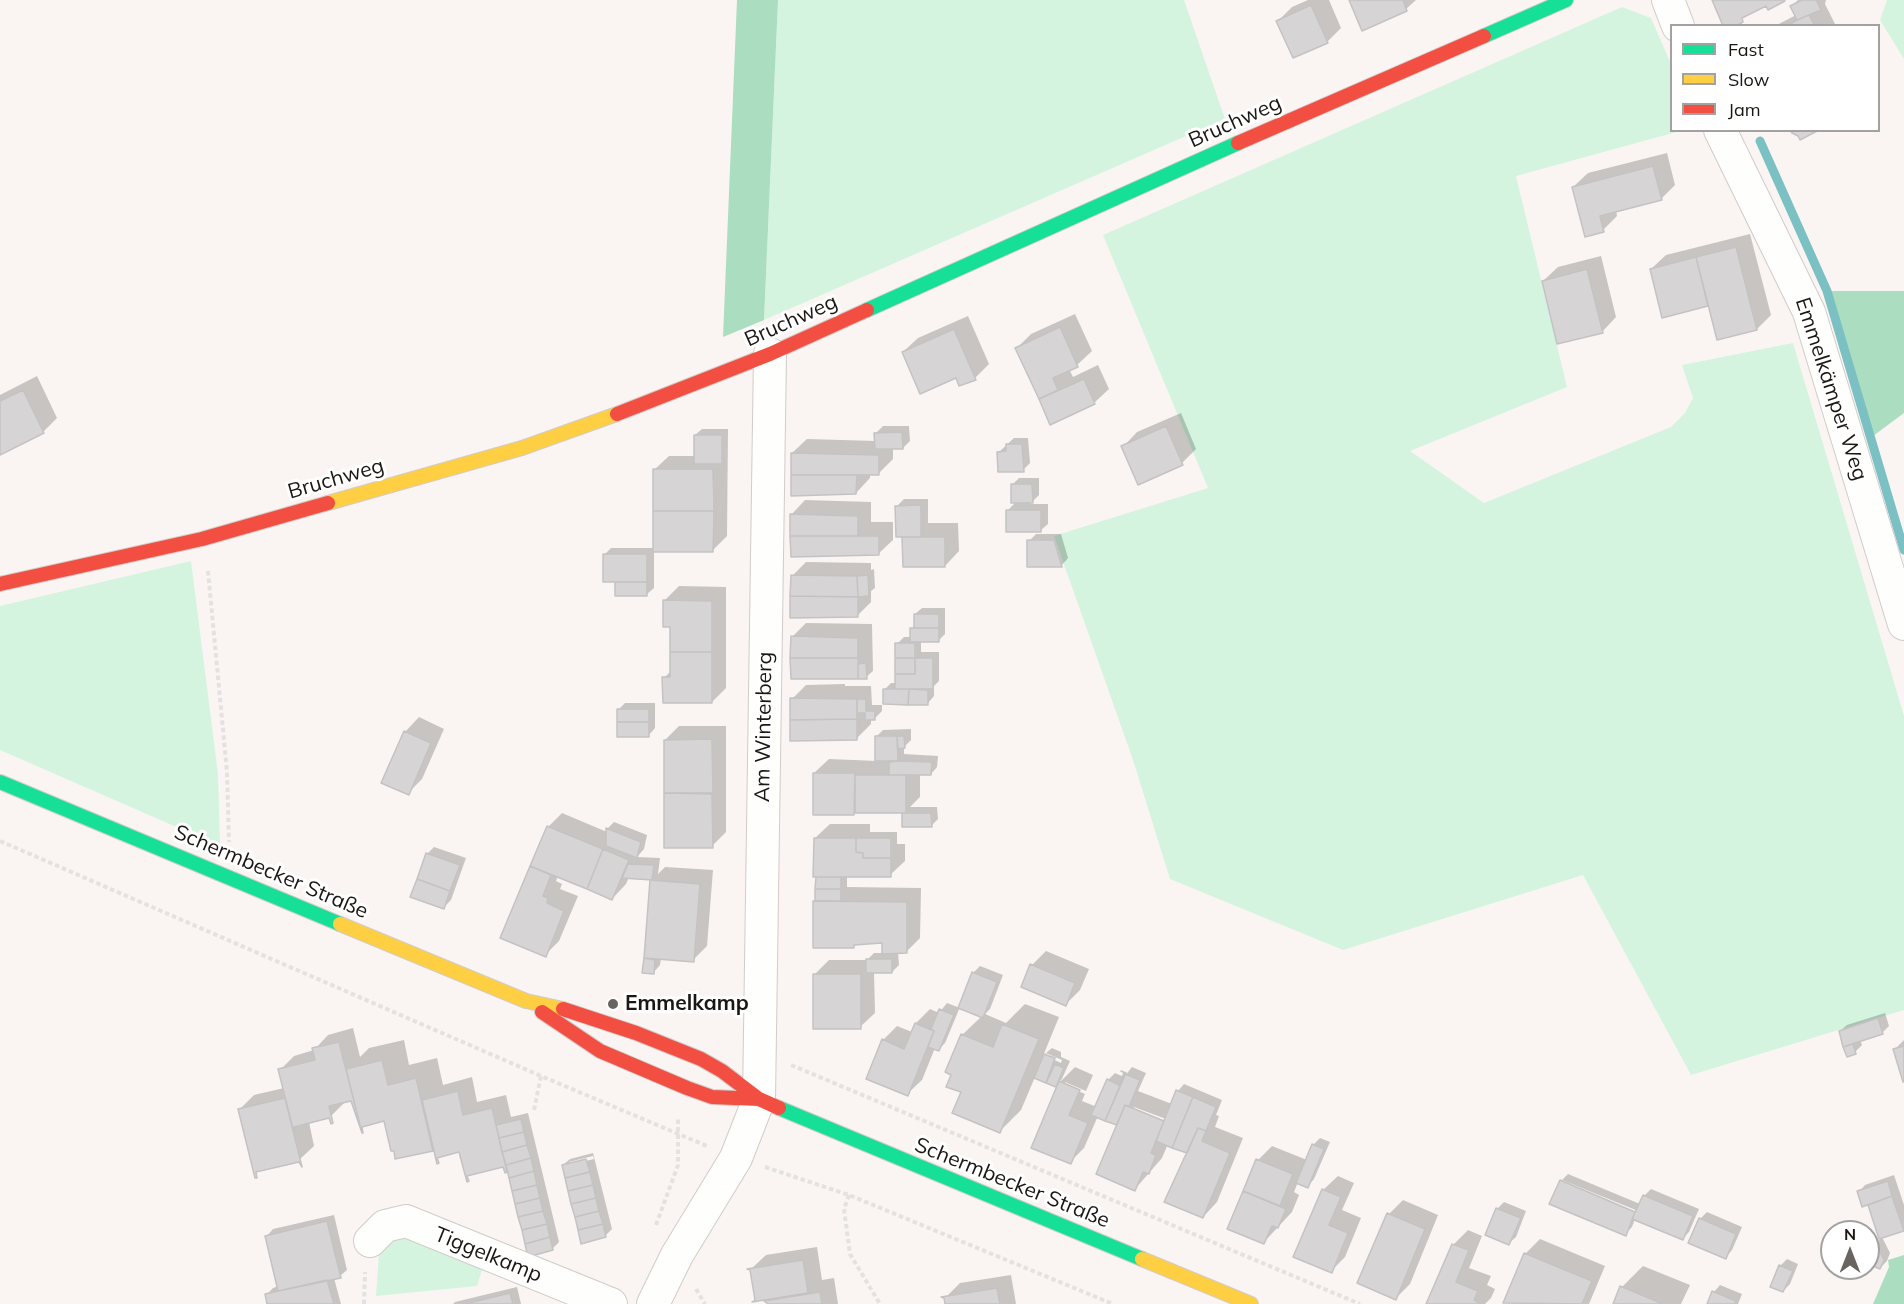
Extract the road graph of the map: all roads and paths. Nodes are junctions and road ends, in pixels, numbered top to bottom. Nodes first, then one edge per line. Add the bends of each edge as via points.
1 (1566, 0) edge
2 (1668, 0) edge
3 (1677, 24) edge
4 (1721, 132) edge
5 (770, 354) junction
6 (202, 539) junction
7 (0, 584) edge
8 (1904, 624) edge
9 (0, 782) edge
10 (0, 841) edge
11 (224, 875) junction
12 (526, 1001) junction
13 (758, 1054) junction
14 (541, 1076) junction
15 (759, 1099) junction
16 (534, 1110) dead end
17 (736, 1158) junction
18 (849, 1195) junction
19 (654, 1229) dead end
20 (370, 1242) dead end
21 (1101, 1299) junction
22 (611, 1304) edge
23 (653, 1304) edge
24 (880, 1304) edge
25 (1098, 1304) edge
26 (1113, 1304) edge
27 (1251, 1304) edge
28 (1360, 1304) edge

1 - 5 street, Bruchweg via 1219,151
2 - 3 street
4 - 8 street, Emmelkämper Weg via 1809,312
5 - 6 street, Bruchweg via 522,448
5 - 13 street, Am Winterberg
6 - 7 street, Bruchweg
6 - 11 path via 227,772 229,846
9 - 11 street, Schermbecker Straße
10 - 14 path
11 - 12 street, Schermbecker Straße
12 - 15 street, Schermbecker Straße via 574,1011 701,1059
12 - 15 street, Schermbecker Straße via 600,1052 712,1097
13 - 15 street, Am Winterberg
13 - 28 path
14 - 16 path
14 - 19 path via 677,1134 678,1165
15 - 17 street
15 - 27 street, Schermbecker Straße
17 - 18 path
17 - 23 street via 677,1255
18 - 21 path
18 - 24 path via 844,1209 850,1254
20 - 22 street, Tiggelkamp via 385,1226 406,1221
21 - 25 path
21 - 26 path

